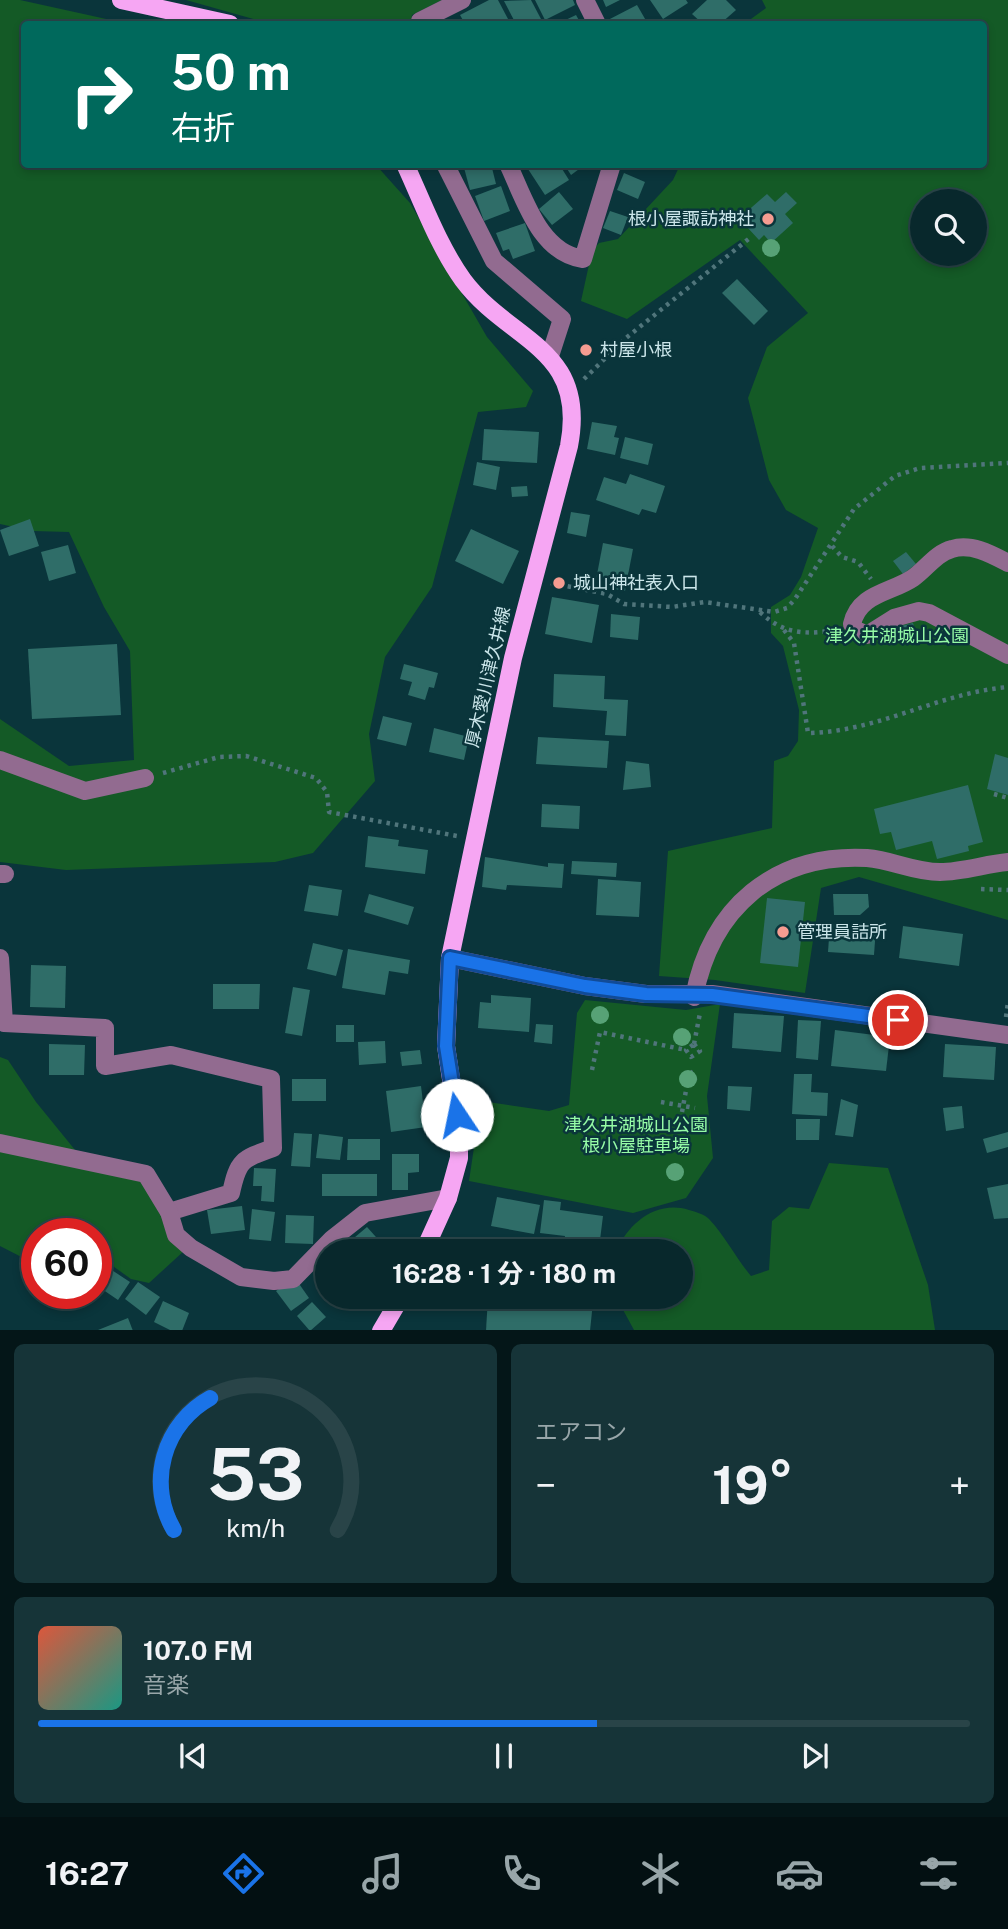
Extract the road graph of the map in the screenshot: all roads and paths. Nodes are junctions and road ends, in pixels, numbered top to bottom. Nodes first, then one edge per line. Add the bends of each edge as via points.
1 (121, 0) edge
2 (462, 0) edge
3 (585, 0) edge
4 (216, 21) edge
5 (420, 21) edge
6 (596, 21) edge
7 (407, 168) edge
8 (447, 168) edge
9 (510, 168) edge
10 (611, 168) edge
11 (751, 237) dead end
12 (550, 356) junction
13 (569, 394) junction
14 (1008, 463) edge
15 (832, 546) junction
16 (1008, 563) edge
17 (533, 580) junction
18 (886, 589) junction
19 (760, 611) junction
20 (852, 624) junction
21 (784, 631) junction
22 (1008, 655) edge
23 (1008, 687) edge
24 (0, 760) edge
25 (145, 778) joint
26 (994, 794) dead end
27 (1008, 798) edge
28 (474, 839) junction
29 (1008, 862) edge
30 (0, 958) edge
31 (450, 958) junction
32 (701, 992) junction
33 (1008, 1035) edge
34 (686, 1049) junction
35 (691, 1057) junction
36 (592, 1070) dead end
37 (690, 1070) junction
38 (687, 1085) junction
39 (661, 1102) dead end
40 (695, 1108) dead end
41 (682, 1109) junction
42 (0, 1143) edge
43 (448, 1198) junction
44 (169, 1212) junction
45 (429, 1239) edge
46 (394, 1309) edge
47 (382, 1330) edge

1 - 4 main road
2 - 5 street
3 - 6 street
7 - 12 main road, 厚木愛川津久井線 via 463,279
8 - 12 street via 494,261 562,319
9 - 10 street via 539,230 567,256 583,259
11 - 13 path via 626,338
12 - 13 main road, 厚木愛川津久井線
13 - 17 main road, 厚木愛川津久井線 via 569,446
14 - 15 path via 920,468 895,476 854,509
15 - 18 path via 842,557 858,562 869,578
15 - 19 path via 787,608
16 - 18 street via 973,548 952,549 910,580
17 - 19 path via 607,594 624,604 672,607 705,602
17 - 28 main road, 厚木愛川津久井線
18 - 20 street via 865,601
19 - 21 path
20 - 21 path via 811,634
20 - 22 street via 867,635 907,612 929,612
21 - 23 path via 794,643 808,733 871,725 949,697
24 - 25 street via 85,791
25 - 28 path via 219,757 246,756 316,778 327,792 329,812
26 - 27 path
28 - 31 main road, 厚木愛川津久井線
29 - 32 street via 943,872 853,858 798,867 761,886 732,911 702,958
30 - 44 street via 4,1023 105,1028 105,1066 172,1055 271,1079 273,1148 243,1159 235,1171 231,1193
31 - 32 street via 585,986
31 - 43 main road, 厚木愛川津久井線 via 446,1046 460,1145
32 - 33 street
34 - 35 path
34 - 35 path via 694,1044 700,1051
34 - 36 path via 600,1031
35 - 37 path
37 - 38 path via 695,1079
37 - 38 path via 681,1076
38 - 41 path
39 - 41 path
40 - 41 path
42 - 44 street via 146,1174
43 - 44 street via 365,1213 293,1279 274,1281 241,1277 191,1248 176,1235
43 - 45 main road, 厚木愛川津久井線
46 - 47 main road

